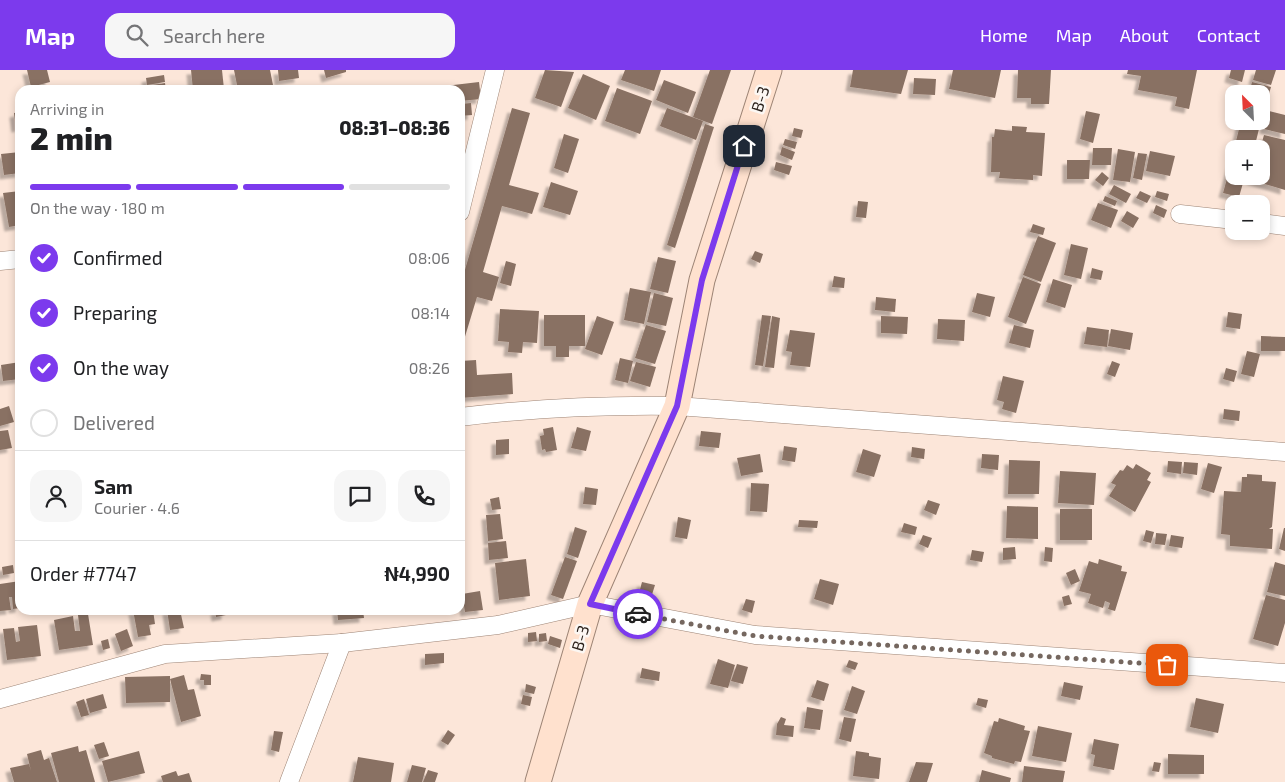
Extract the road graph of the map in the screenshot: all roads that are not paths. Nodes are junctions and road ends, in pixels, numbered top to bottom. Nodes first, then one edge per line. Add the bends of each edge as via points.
1 (495, 70) edge
2 (769, 70) edge
3 (465, 192) edge
4 (1180, 214) dead end
5 (1225, 219) edge
6 (1270, 224) edge
7 (1285, 226) edge
8 (15, 260) edge
9 (0, 261) edge
10 (677, 406) junction
11 (465, 415) edge
12 (1285, 452) edge
13 (590, 604) junction
14 (342, 643) junction
15 (1285, 673) edge
16 (0, 699) edge
17 (289, 782) edge
18 (538, 782) edge

1 - 3 street
2 - 10 main road, B-3 via 702,280
4 - 5 street
6 - 7 street
8 - 9 street
10 - 11 street via 603,405
10 - 12 street
10 - 13 main road, B-3
13 - 14 street via 498,625
13 - 15 street via 755,636
13 - 18 main road, B-3
14 - 16 street via 165,654
14 - 17 street

